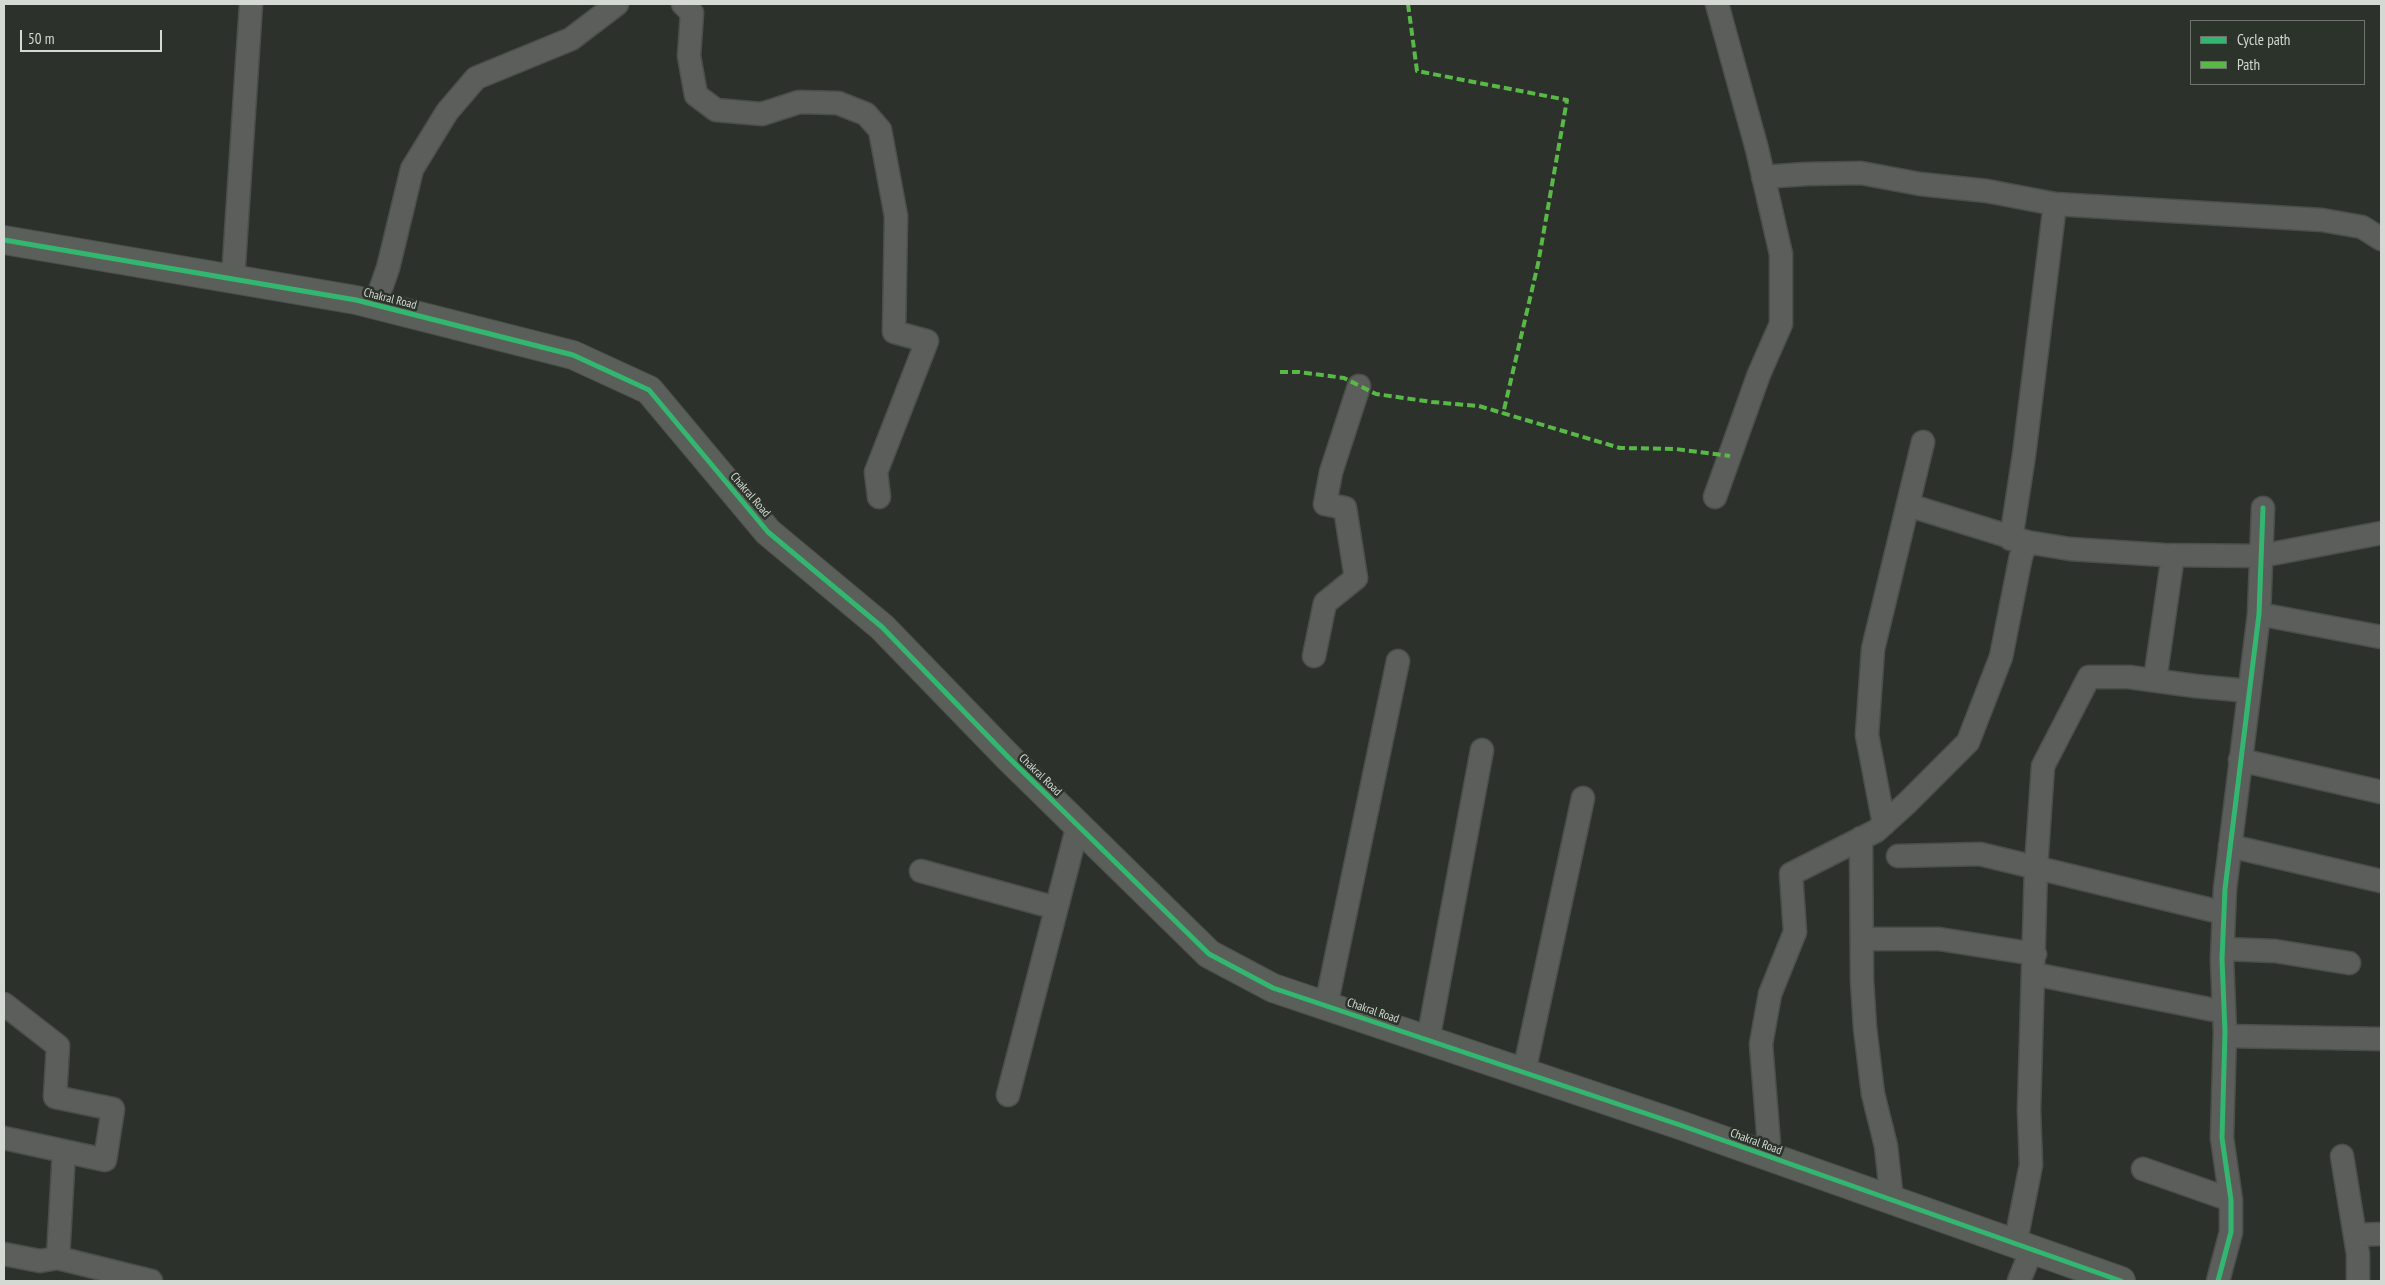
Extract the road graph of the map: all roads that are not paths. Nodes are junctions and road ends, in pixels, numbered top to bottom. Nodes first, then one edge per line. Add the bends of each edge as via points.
1 (251, 4) edge
2 (617, 4) edge
3 (683, 4) edge
4 (1717, 4) edge
5 (1764, 177) junction
6 (2054, 204) junction
7 (2381, 239) edge
8 (4, 240) edge
9 (232, 278) junction
10 (375, 305) junction
11 (1359, 386) dead end
12 (1922, 442) dead end
13 (879, 497) dead end
14 (1715, 497) dead end
15 (1908, 506) junction
16 (2262, 508) dead end
17 (2381, 533) edge
18 (2019, 540) junction
19 (2174, 555) junction
20 (2261, 556) junction
21 (2259, 614) junction
22 (2381, 637) edge
23 (1314, 656) dead end
24 (1398, 661) dead end
25 (2155, 680) junction
26 (2249, 690) junction
27 (1482, 750) dead end
28 (2240, 760) junction
29 (2381, 792) edge
30 (1583, 798) dead end
31 (1884, 824) junction
32 (1078, 825) junction
33 (1861, 838) junction
34 (2230, 846) junction
35 (1898, 856) dead end
36 (2036, 867) junction
37 (921, 871) dead end
38 (2381, 881) edge
39 (1056, 908) junction
40 (2224, 913) junction
41 (1862, 939) junction
42 (2223, 949) junction
43 (2349, 963) dead end
44 (2034, 964) junction
45 (4, 1004) edge
46 (1326, 1006) junction
47 (2224, 1012) junction
48 (2224, 1036) junction
49 (2381, 1039) edge
50 (1428, 1040) junction
51 (1524, 1072) junction
52 (1008, 1095) dead end
53 (4, 1138) edge
54 (64, 1151) junction
55 (2342, 1156) dead end
56 (1770, 1157) junction
57 (2143, 1169) dead end
58 (2231, 1200) junction
59 (1892, 1201) junction
60 (2381, 1234) edge
61 (2355, 1235) junction
62 (2023, 1248) junction
63 (4, 1254) edge
64 (58, 1258) junction
65 (151, 1281) edge
66 (2019, 1281) edge
67 (2121, 1281) edge
68 (2218, 1281) edge
69 (2358, 1281) edge

1 - 9 street
2 - 10 street via 571,39 476,78 447,112 412,169 388,268
3 - 13 street via 692,13 689,56 696,95 716,110 762,114 799,102 838,103 866,114 880,130 896,216 894,332 927,341 876,472
4 - 5 street
5 - 6 street via 1861,173
5 - 14 street via 1781,254 1781,324
6 - 7 street via 2322,220 2362,226
6 - 18 street via 2024,455
8 - 9 street, Chakral Road
9 - 10 street, Chakral Road
10 - 32 street, Chakral Road via 573,355 650,390 768,532 882,627
11 - 23 street via 1331,472 1325,504 1345,508 1356,578 1325,603
12 - 15 street
15 - 18 street
15 - 31 street via 1872,649 1868,735
16 - 20 street
17 - 20 street
18 - 19 street via 2070,549
18 - 31 street via 2021,556 2001,657 1968,742
19 - 20 street
19 - 25 street
20 - 21 street
21 - 22 street
21 - 26 street
24 - 46 street
25 - 26 street
25 - 36 street via 2089,677 2043,766
26 - 28 street
27 - 50 street
28 - 29 street
28 - 34 street
30 - 51 street
31 - 33 street
32 - 39 street
32 - 46 street, Chakral Road via 1209,954 1273,988
33 - 41 street
33 - 56 street via 1791,874 1795,932 1770,994 1761,1044
34 - 38 street
34 - 40 street
35 - 36 street via 1980,854
36 - 40 street
36 - 44 street
37 - 39 street
39 - 52 street
40 - 42 street
41 - 44 street via 1939,939
41 - 59 street via 1865,1028 1873,1094 1886,1146
42 - 43 street via 2275,951
42 - 47 street
44 - 47 street
44 - 62 street via 2029,1110 2031,1165
45 - 54 street via 58,1046 55,1098 113,1109 105,1160
46 - 50 street, Chakral Road
47 - 48 street
48 - 49 street
48 - 58 street via 2222,1138
50 - 51 street, Chakral Road
51 - 56 street, Chakral Road
53 - 54 street
54 - 64 street
55 - 61 street
56 - 59 street, Chakral Road
57 - 58 street
58 - 68 street via 2231,1232
59 - 62 street, Chakral Road
60 - 61 street
61 - 69 street
62 - 66 street
62 - 67 street, Chakral Road
63 - 64 street via 40,1261
64 - 65 street

